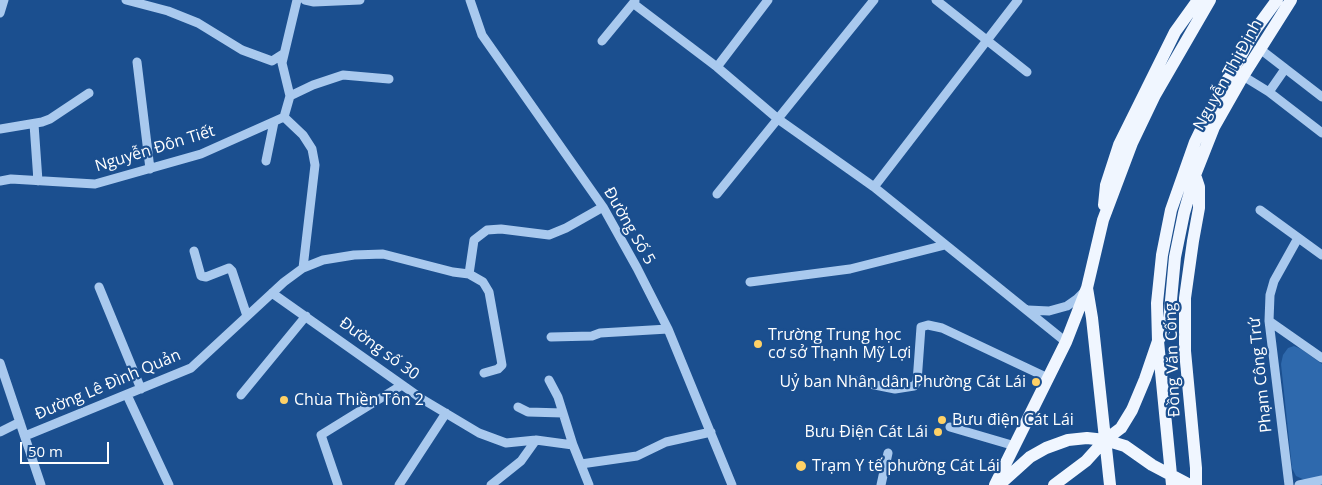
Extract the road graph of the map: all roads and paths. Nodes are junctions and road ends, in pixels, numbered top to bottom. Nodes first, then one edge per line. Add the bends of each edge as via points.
1 (4, 0) edge
2 (126, 0) edge
3 (297, 0) edge
4 (305, 0) edge
5 (360, 0) edge
6 (470, 0) edge
7 (768, 0) edge
8 (874, 0) edge
9 (936, 0) edge
10 (1018, 0) edge
11 (1198, 0) edge
12 (1210, 0) edge
13 (1220, 0) edge
14 (1266, 0) edge
15 (1277, 0) edge
16 (1291, 0) edge
17 (635, 2) edge
18 (0, 13) edge
19 (1282, 14) junction
20 (1252, 36) junction
21 (989, 40) junction
22 (602, 41) dead end
23 (1181, 48) junction
24 (1260, 49) junction
25 (283, 54) junction
26 (137, 62) dead end
27 (717, 67) junction
28 (1285, 69) junction
29 (1027, 72) dead end
30 (1238, 72) junction
31 (389, 79) dead end
32 (89, 92) dead end
33 (1269, 92) junction
34 (290, 96) junction
35 (1322, 97) edge
36 (284, 117) junction
37 (778, 119) junction
38 (274, 122) junction
39 (34, 124) junction
40 (0, 129) edge
41 (1322, 133) edge
42 (266, 161) dead end
43 (150, 169) junction
44 (1190, 173) junction
45 (0, 181) edge
46 (38, 181) junction
47 (874, 187) junction
48 (717, 194) dead end
49 (603, 207) junction
50 (1260, 210) dead end
51 (1103, 220) junction
52 (1298, 238) junction
53 (945, 245) junction
54 (194, 251) dead end
55 (1322, 255) edge
56 (303, 268) junction
57 (469, 274) junction
58 (750, 282) dead end
59 (99, 287) dead end
60 (1087, 288) junction
61 (272, 293) junction
62 (1028, 310) junction
63 (247, 316) junction
64 (306, 316) junction
65 (1268, 321) junction
66 (668, 329) junction
67 (551, 337) dead end
68 (1158, 340) junction
69 (1066, 342) junction
70 (1322, 358) edge
71 (0, 363) edge
72 (484, 373) dead end
73 (1048, 378) junction
74 (549, 380) dead end
75 (855, 381) dead end
76 (402, 385) junction
77 (141, 389) junction
78 (127, 395) junction
79 (241, 395) dead end
80 (518, 407) dead end
81 (446, 413) junction
82 (563, 413) junction
83 (20, 422) junction
84 (950, 427) dead end
85 (0, 432) edge
86 (711, 432) junction
87 (25, 436) junction
88 (536, 440) junction
89 (1105, 440) junction
90 (573, 445) junction
91 (1015, 446) junction
92 (888, 452) dead end
93 (581, 464) junction
94 (1322, 480) edge
95 (1171, 483) edge
96 (41, 485) edge
97 (169, 485) edge
98 (338, 485) edge
99 (400, 485) edge
100 (491, 485) edge
101 (589, 485) edge
102 (732, 485) edge
103 (881, 485) edge
104 (995, 485) edge
105 (999, 485) edge
106 (1054, 485) edge
107 (1110, 485) edge
108 (1190, 485) edge
109 (1196, 485) edge
110 (1289, 485) edge
111 (1300, 485) edge

1 - 18 street
2 - 25 street via 198,23 242,50 272,61
3 - 25 street
4 - 5 street
6 - 49 street, Đường Số 5 via 482,36
7 - 27 street
8 - 37 street
9 - 21 street
10 - 21 street
11 - 51 main road via 1175,32 1119,145 1106,185
12 - 23 main road
13 - 23 main road
14 - 20 main road
15 - 20 main road
16 - 19 main road, Nguyễn Thị Định
17 - 22 street
17 - 27 street
19 - 20 main road
19 - 24 main road, Nguyễn Thị Định
20 - 24 main road
20 - 30 main road, Nguyễn Thị Định
21 - 29 street
21 - 47 street
23 - 51 main road via 1136,135
24 - 28 street
24 - 30 main road, Nguyễn Thị Định
25 - 34 street
26 - 43 street
27 - 37 street
28 - 33 street
28 - 35 street
30 - 33 street
30 - 44 main road, Nguyễn Thị Định via 1202,128
31 - 34 street via 343,75
32 - 39 street via 50,119
33 - 41 street
34 - 36 street
36 - 38 street, Nguyễn Đôn Tiết
36 - 56 street via 303,135 312,149 315,165
37 - 47 street
37 - 48 street
38 - 42 street
38 - 43 street, Nguyễn Đôn Tiết via 201,154
39 - 40 street
39 - 46 street
43 - 46 street, Nguyễn Đôn Tiết via 95,184
44 - 68 main road, Nguyễn Thị Định via 1175,257 1169,322
44 - 109 main road, Đồng Văn Cống via 1200,187 1186,298 1185,351
45 - 46 street, Nguyễn Đôn Tiết
47 - 53 street
49 - 57 street via 550,235 487,230 474,240
49 - 66 street, Đường Số 5
50 - 52 street
51 - 60 main road
52 - 55 street
52 - 65 street, Phạm Công Trứ via 1274,281
53 - 58 street via 850,268
53 - 62 street
54 - 63 street via 201,276 229,268 232,271
56 - 57 street, Đường Lê Đình Quản via 323,260 383,254
56 - 61 street, Đường Lê Đình Quản
57 - 72 street via 483,282 488,292 502,365
59 - 77 street
60 - 62 street via 1067,306 1049,311
60 - 69 main road
60 - 89 main road
61 - 63 street, Đường Lê Đình Quản
61 - 64 street, Đường số 30
62 - 69 street
63 - 77 street, Đường Lê Đình Quản via 191,368
64 - 76 street, Đường số 30
64 - 79 street
65 - 70 street
65 - 110 street, Phạm Công Trứ
66 - 67 street
66 - 86 street, Đường Số 5
68 - 89 main road, Nguyễn Thị Định via 1132,410 1121,428
68 - 95 main road, Đồng Văn Cống
69 - 73 main road
71 - 83 street
73 - 75 street via 928,324 921,328 914,386 895,389
73 - 91 main road
74 - 82 street
76 - 81 street, Đường số 30
76 - 98 street via 321,436
77 - 78 street, Đường Lê Đình Quản
78 - 87 street, Đường Lê Đình Quản
78 - 97 street
80 - 82 street via 528,412
81 - 88 street, Đường số 30 via 479,433 506,443
81 - 99 street
82 - 90 street
83 - 85 street, Đường Lê Đình Quản
83 - 87 street
84 - 91 street
86 - 93 street via 666,442 637,456
86 - 102 street, Đường Số 5
87 - 96 street
88 - 90 street, Đường số 30
88 - 100 street via 521,461
89 - 95 main road via 1125,446
89 - 105 main road via 1068,440 1046,448 1030,457
89 - 106 main road, Nguyễn Thị Định via 1086,461
89 - 107 main road
90 - 93 street
91 - 104 main road
92 - 103 street
93 - 101 street
94 - 111 street
95 - 108 main road

